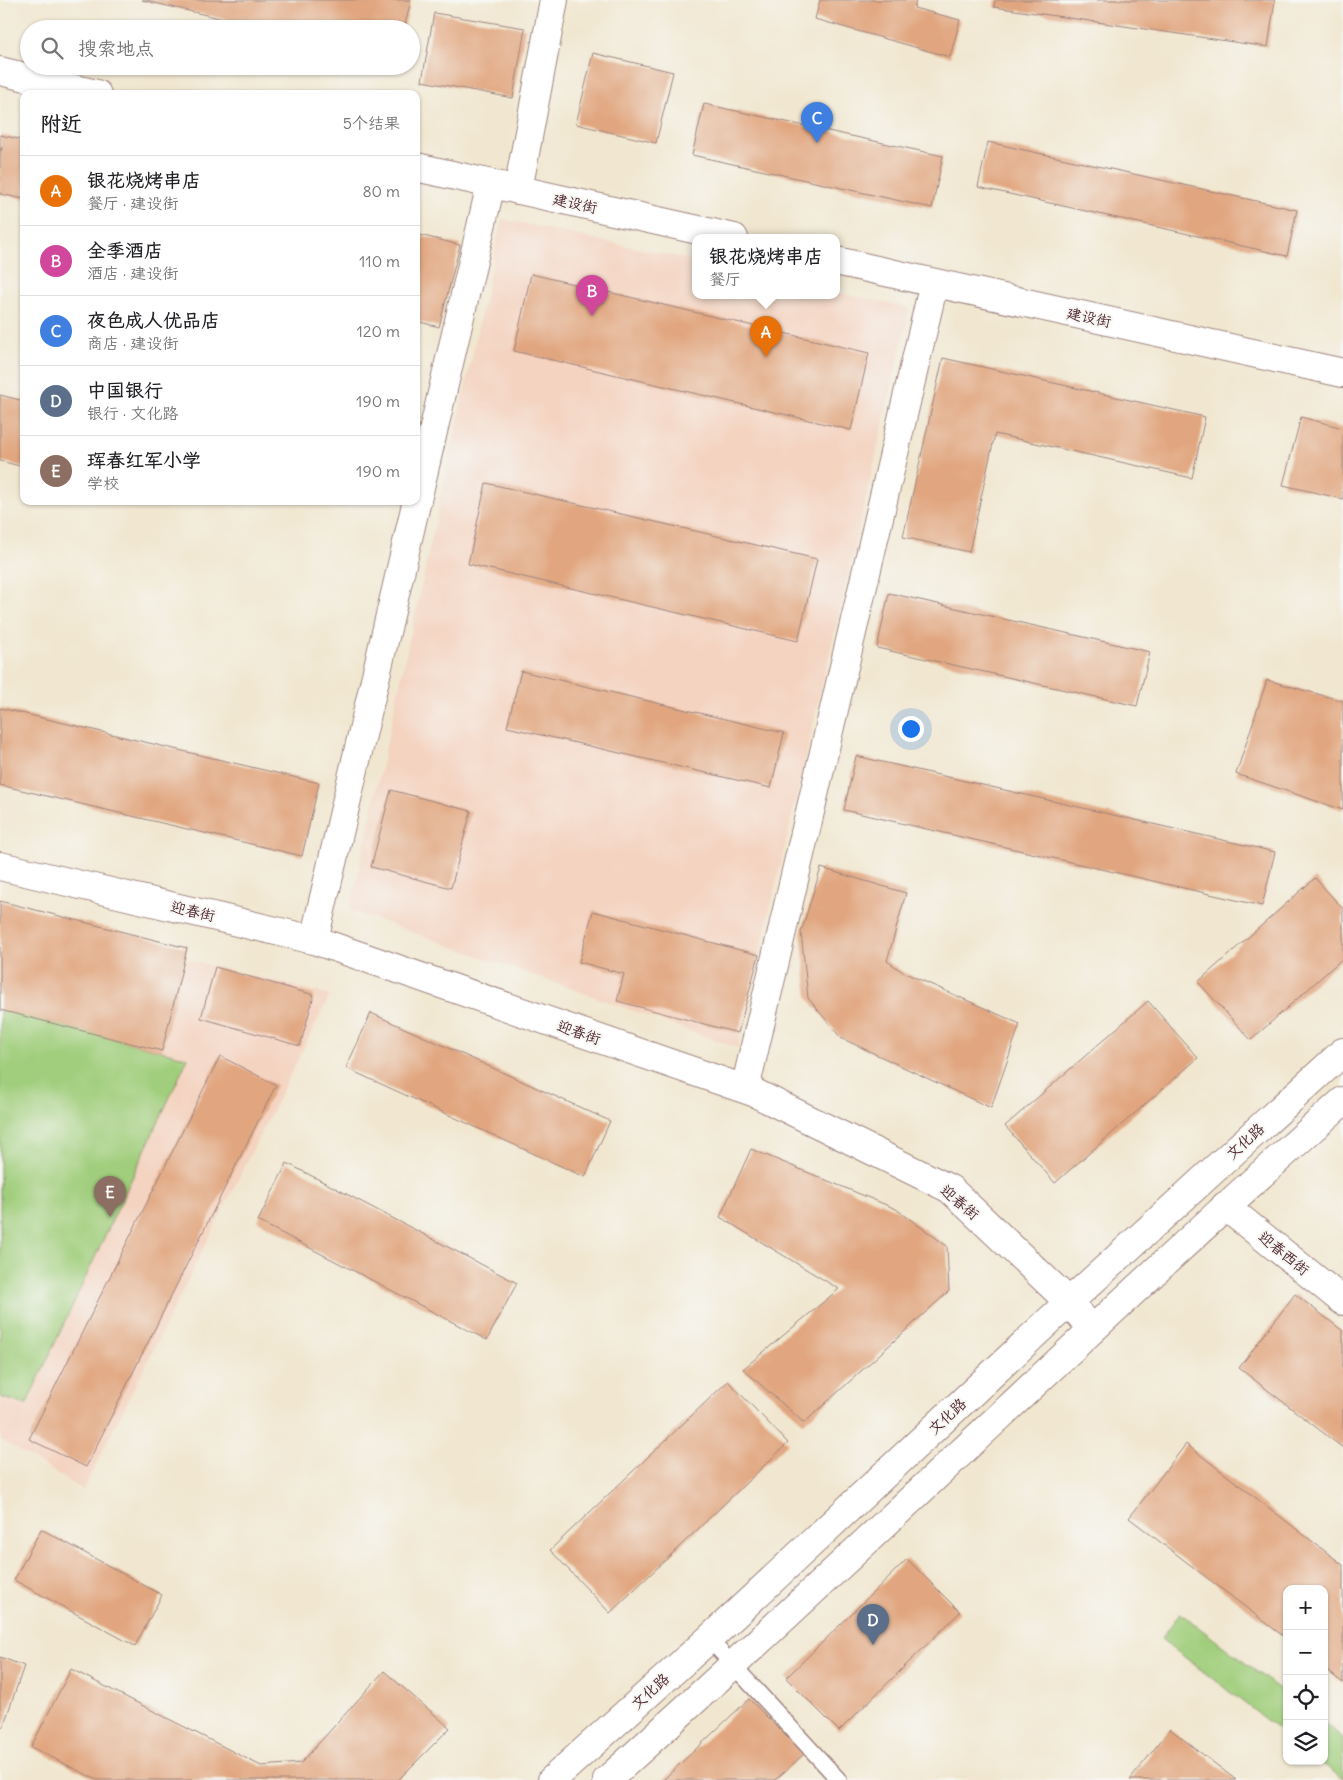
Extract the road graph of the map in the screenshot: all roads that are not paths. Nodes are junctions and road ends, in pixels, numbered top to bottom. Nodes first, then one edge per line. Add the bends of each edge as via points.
1 (554, 0) edge
2 (0, 71) edge
3 (80, 90) edge
4 (420, 168) edge
5 (491, 184) junction
6 (518, 190) junction
7 (716, 234) edge
8 (840, 262) edge
9 (934, 283) junction
10 (1343, 373) edge
11 (420, 487) edge
12 (416, 505) edge
13 (0, 866) edge
14 (314, 940) junction
15 (1343, 1052) edge
16 (745, 1089) junction
17 (1343, 1101) edge
18 (1225, 1206) junction
19 (1343, 1301) edge
20 (1069, 1302) junction
21 (1092, 1329) junction
22 (709, 1639) junction
23 (733, 1666) junction
24 (552, 1780) edge
25 (607, 1780) edge
26 (839, 1780) edge

1 - 6 street
2 - 3 street
4 - 5 street, 建设街
5 - 6 street, 建设街
5 - 11 street
6 - 7 street, 建设街
8 - 9 street, 建设街
9 - 10 street, 建设街
9 - 16 street
12 - 14 street
13 - 14 street, 迎春街
14 - 16 street, 迎春街
15 - 20 street, 文化路
16 - 20 street, 迎春街 via 950,1189
17 - 18 street
18 - 19 street, 迎春西街
18 - 21 street
20 - 21 street, 迎春街
20 - 22 street, 文化路
21 - 23 street
22 - 23 lane
22 - 24 street, 文化路
23 - 25 street
23 - 26 lane

